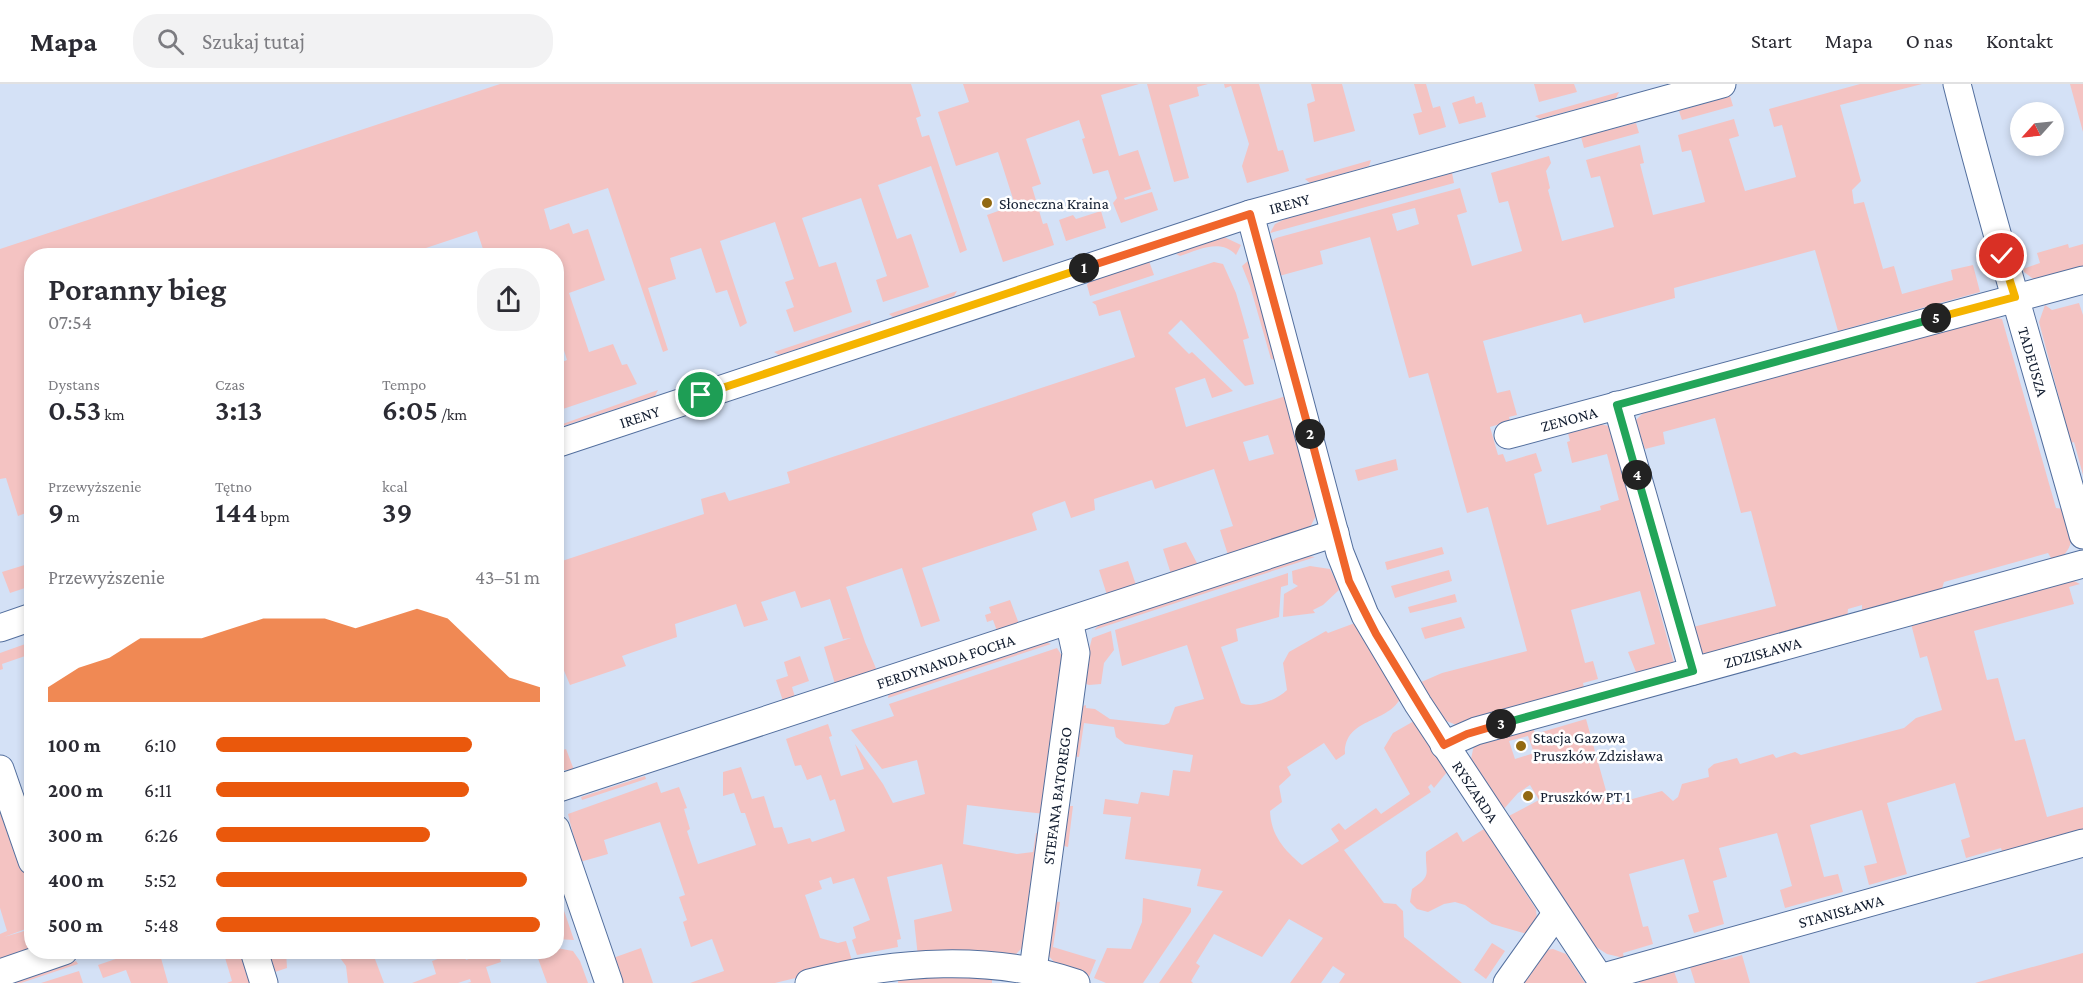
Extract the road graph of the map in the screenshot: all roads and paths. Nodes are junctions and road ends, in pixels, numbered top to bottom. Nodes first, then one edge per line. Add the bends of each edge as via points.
1 (1722, 84) edge
2 (1957, 84) edge
3 (1250, 214) junction
4 (2083, 280) edge
5 (2015, 297) junction
6 (1617, 405) junction
7 (1508, 435) dead end
8 (564, 441) edge
9 (1335, 533) junction
10 (2083, 535) edge
11 (2083, 564) edge
12 (24, 620) edge
13 (1069, 621) junction
14 (0, 628) edge
15 (1693, 671) junction
16 (1444, 745) junction
17 (0, 769) edge
18 (564, 786) edge
19 (24, 838) edge
20 (2083, 843) edge
21 (564, 852) edge
22 (1556, 914) junction
23 (40, 959) edge
24 (256, 959) edge
25 (1033, 970) junction
26 (0, 973) edge
27 (1601, 981) edge
28 (264, 983) edge
29 (609, 983) edge
30 (809, 983) edge
31 (1076, 983) edge
32 (1507, 983) edge

1 - 3 street, IRENY
2 - 5 street, TADEUSZA
3 - 8 street, IRENY
3 - 9 street, RYSZARDA
4 - 5 street, ZENONA
5 - 6 street, ZENONA
5 - 10 street, TADEUSZA
6 - 7 street, ZENONA
6 - 15 street
9 - 13 street, FERDYNANDA FOCHA
9 - 16 street, RYSZARDA via 1349,581 1365,615
11 - 15 street, ZDZISŁAWA
12 - 14 street
13 - 18 street, FERDYNANDA FOCHA
13 - 25 street, STEFANA BATOREGO via 1076,647 1075,662
15 - 16 street, ZDZISŁAWA via 1476,731
16 - 22 street, RYSZARDA
17 - 19 street
20 - 27 street, STANISŁAWA
21 - 29 street
22 - 27 street, RYSZARDA
22 - 32 street
23 - 26 street
24 - 28 street
25 - 30 street via 911,966
25 - 31 street

